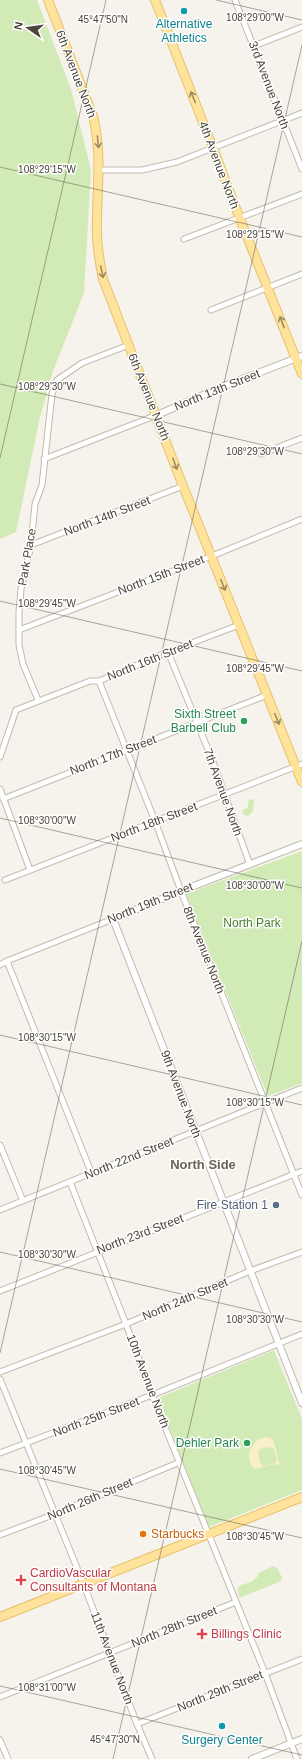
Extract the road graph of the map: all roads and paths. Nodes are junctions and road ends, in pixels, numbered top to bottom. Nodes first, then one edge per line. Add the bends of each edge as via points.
1 (48, 0) edge
2 (155, 0) edge
3 (235, 0) edge
4 (302, 27) edge
5 (254, 46) junction
6 (302, 113) edge
7 (282, 121) junction
8 (214, 148) junction
9 (302, 169) edge
10 (99, 170) junction
11 (302, 194) edge
12 (240, 219) junction
13 (184, 239) dead end
14 (302, 274) edge
15 (268, 286) junction
16 (211, 310) dead end
17 (128, 345) junction
18 (299, 358) edge
19 (302, 374) edge
20 (157, 415) junction
21 (302, 438) edge
22 (261, 454) dead end
23 (44, 459) junction
24 (183, 486) junction
25 (302, 519) edge
26 (31, 545) junction
27 (212, 556) junction
28 (239, 625) junction
29 (19, 630) junction
30 (168, 652) junction
31 (99, 681) junction
32 (267, 695) junction
33 (38, 700) junction
34 (197, 722) junction
35 (127, 750) junction
36 (0, 757) edge
37 (299, 765) edge
38 (302, 782) edge
39 (0, 789) edge
40 (224, 796) junction
41 (3, 799) junction
42 (156, 821) junction
43 (302, 844) edge
44 (250, 865) junction
45 (30, 870) junction
46 (5, 880) dead end
47 (181, 890) junction
48 (113, 919) junction
49 (7, 961) junction
50 (0, 965) edge
51 (302, 1088) edge
52 (266, 1103) junction
53 (195, 1131) junction
54 (0, 1145) edge
55 (302, 1171) edge
56 (91, 1172) junction
57 (294, 1174) junction
58 (70, 1182) junction
59 (302, 1195) edge
60 (23, 1201) junction
61 (223, 1202) junction
62 (0, 1210) edge
63 (97, 1251) junction
64 (302, 1252) edge
65 (250, 1271) junction
66 (0, 1291) edge
67 (126, 1324) junction
68 (302, 1334) edge
69 (278, 1344) junction
70 (0, 1372) edge
71 (0, 1379) edge
72 (152, 1395) junction
73 (302, 1403) edge
74 (26, 1444) junction
75 (0, 1453) edge
76 (180, 1462) junction
77 (302, 1497) edge
78 (56, 1514) junction
79 (208, 1534) junction
80 (0, 1535) edge
81 (84, 1584) junction
82 (236, 1602) junction
83 (0, 1617) edge
84 (110, 1653) junction
85 (302, 1659) edge
86 (265, 1674) junction
87 (0, 1697) edge
88 (137, 1724) junction
89 (302, 1739) edge
90 (0, 1740) edge
91 (291, 1744) junction
92 (8, 1759) edge
93 (152, 1759) edge
94 (252, 1759) edge
95 (297, 1759) edge

1 -> 10 main road, 6th Avenue North via 93,116 97,131
8 -> 2 main road, 4th Avenue North
3 - 5 street, 3rd Avenue North
4 - 5 street
5 - 7 street, 3rd Avenue North
6 - 7 street
7 - 8 street
7 - 9 street, 3rd Avenue North
8 - 10 street via 177,162 142,170
8 - 12 main road, 4th Avenue North
10 -> 17 main road, 6th Avenue North via 97,232 100,264 110,300
11 - 12 street
12 - 13 street
12 - 15 main road, 4th Avenue North
14 - 15 street
15 - 16 street
18 -> 15 main road, 4th Avenue North
17 - 20 main road, 6th Avenue North
17 - 23 street, Park Place via 82,363 57,380 52,394
18 - 19 main road, 4th Avenue North
18 - 20 street, North 13th Street
20 - 23 street, North 13th Street
20 -> 24 main road, 6th Avenue North
21 - 22 street
23 - 26 street, Park Place via 42,486 35,504
24 - 26 street, North 14th Street
24 - 27 main road, 6th Avenue North
25 - 27 street, North 15th Street
26 - 29 street, Park Place via 21,589
27 -> 28 main road, 6th Avenue North
27 - 29 street, North 15th Street
28 - 30 street, North 16th Street
28 - 32 main road, 6th Avenue North
29 - 33 street, Park Place via 23,664
30 - 31 street, North 16th Street
30 - 34 street, 7th Avenue North
31 - 33 street, North 16th Street via 90,681
31 - 35 street, 8th Avenue North
32 - 34 street, North 17th Street
32 -> 37 main road, 6th Avenue North
33 - 36 street, North 16th Street via 16,710
34 - 35 street, North 17th Street
34 - 40 street, 7th Avenue North
35 - 41 street, North 17th Street
35 - 42 street, 8th Avenue North
37 - 38 main road, 6th Avenue North
37 - 40 street, North 18th Street
39 - 41 street
40 - 42 street, North 18th Street
40 - 44 street, 7th Avenue North
41 - 45 street
42 - 45 street, North 18th Street
42 - 47 street, 8th Avenue North
43 - 44 street, North 19th Street
44 - 47 street, North 19th Street
45 - 46 street, North 18th Street
47 - 48 street, North 19th Street
47 - 52 street, 8th Avenue North
48 - 49 street, North 19th Street
48 - 53 street, 9th Avenue North
49 - 50 street, North 19th Street
49 - 56 street
51 - 52 street, North 22nd Street
52 - 53 street, North 22nd Street
52 - 57 street, 8th Avenue North
53 - 56 street, North 22nd Street
53 - 61 street, 9th Avenue North
54 - 60 street
55 - 57 street, North 23rd Street
56 - 58 street, North 22nd Street
57 - 59 street, 8th Avenue North
57 - 61 street, North 23rd Street
58 - 60 street, North 22nd Street
58 - 63 street, 10th Avenue North
60 - 62 street, North 22nd Street
61 - 63 street, North 23rd Street
61 - 65 street, 9th Avenue North
63 - 66 street, North 23rd Street
63 - 67 street, 10th Avenue North
64 - 65 street, North 24th Street
65 - 67 street, North 24th Street
65 - 69 street, 9th Avenue North
67 - 70 street, North 24th Street
67 - 72 street, 10th Avenue North
68 - 69 street, North 25th Street
69 - 72 street, North 25th Street
69 - 73 street, 9th Avenue North
71 - 74 street, 11th Avenue North
72 - 74 street, North 25th Street
72 - 76 street, 10th Avenue North
74 - 75 street, North 25th Street
74 - 78 street, 11th Avenue North
76 - 78 street, North 26th Street
76 - 79 street, 10th Avenue North
77 - 79 main road
78 - 80 street, North 26th Street
78 - 81 street, 11th Avenue North
79 - 81 main road
79 - 82 street, 10th Avenue North
81 - 83 main road
81 - 84 street, 11th Avenue North
82 - 84 street, North 28th Street
82 - 86 street, 10th Avenue North
84 - 87 street, North 28th Street
84 - 88 street, 11th Avenue North
85 - 86 street, North 29th Street
86 - 88 street, North 29th Street
86 - 91 street, 10th Avenue North
88 - 93 street, 11th Avenue North
89 - 91 street
90 - 92 street
91 - 94 street
91 - 95 street, 10th Avenue North

